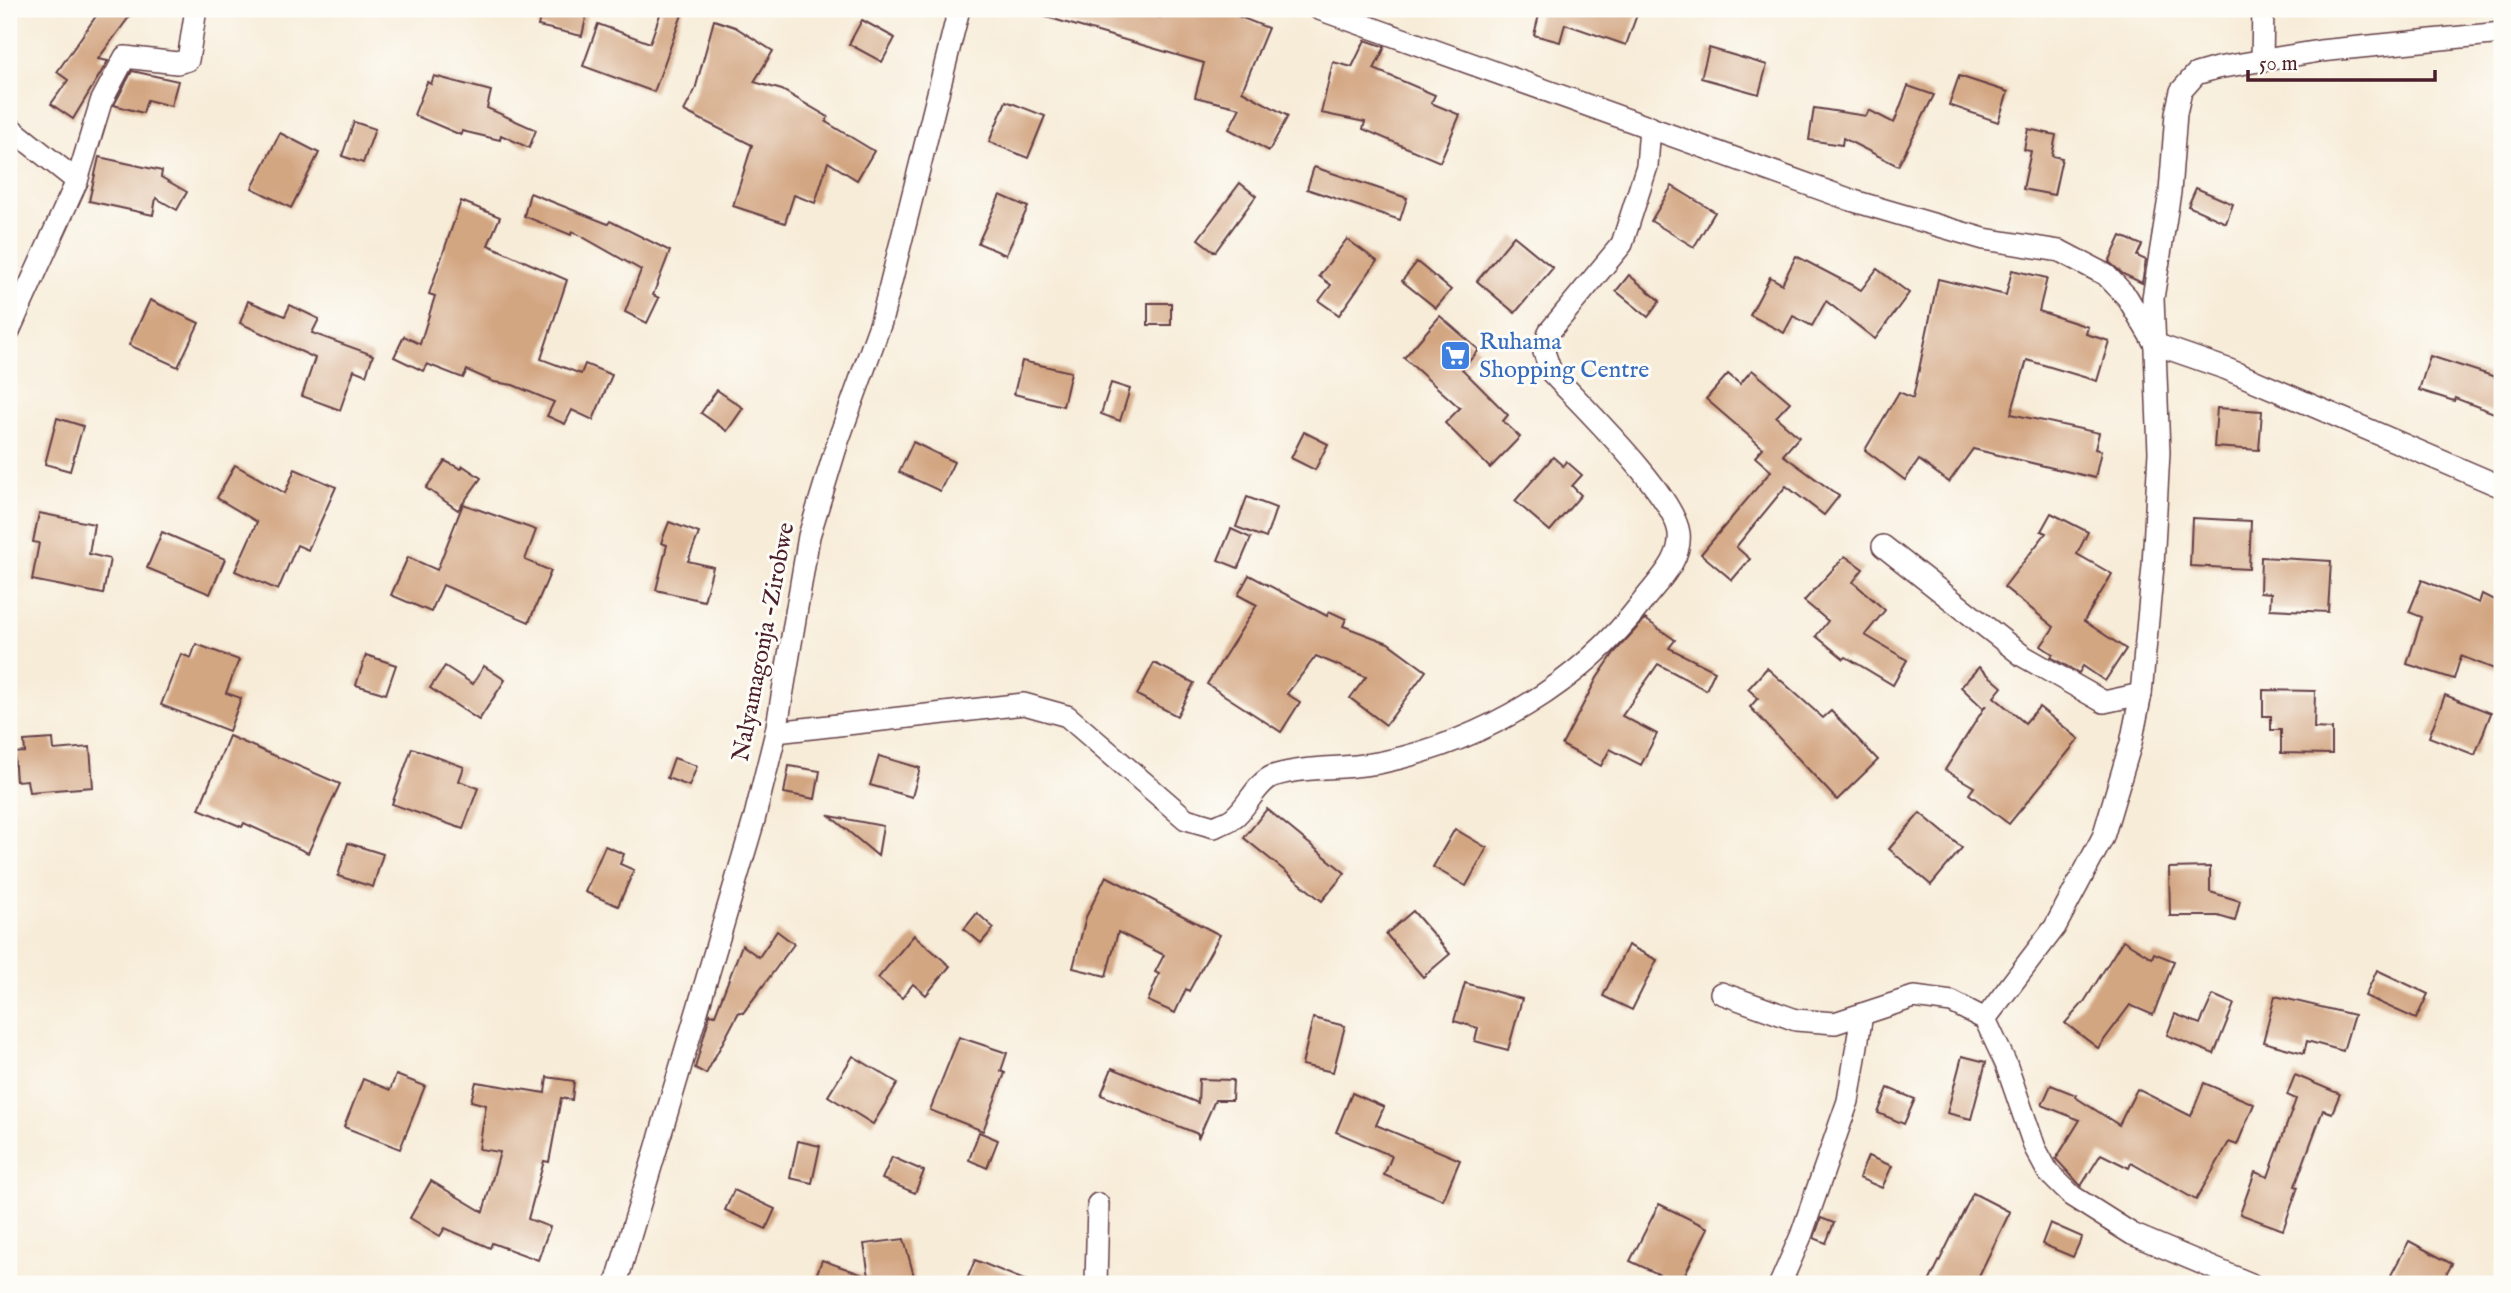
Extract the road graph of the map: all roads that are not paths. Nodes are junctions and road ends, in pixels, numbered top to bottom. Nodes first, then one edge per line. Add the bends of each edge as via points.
1 (196, 9) edge
2 (959, 9) edge
3 (1320, 9) edge
4 (2263, 9) edge
5 (2502, 33) edge
6 (2262, 60) junction
7 (9, 127) edge
8 (1650, 127) junction
9 (77, 181) junction
10 (9, 331) edge
11 (2155, 345) junction
12 (2502, 487) edge
13 (1883, 546) dead end
14 (2141, 694) junction
15 (776, 732) junction
16 (1721, 993) dead end
17 (1862, 1014) junction
18 (1984, 1019) junction
19 (1098, 1204) dead end
20 (616, 1284) edge
21 (1097, 1284) edge
22 (1780, 1284) edge
23 (2251, 1284) edge

1 - 9 street via 188,60 177,63 125,57 101,102
2 - 15 street, Nalyamagonja -Zirobwe via 881,322 809,536
3 - 8 street
4 - 6 street
5 - 6 street
6 - 11 street via 2196,74 2182,91 2153,298
7 - 9 street
8 - 11 street via 1854,201 1984,239 2060,251 2106,275 2127,297
8 - 15 street via 1647,166 1622,244 1549,332 1544,352 1550,372 1667,504 1679,531 1678,555 1629,619 1582,667 1522,709 1483,729 1382,763 1329,766 1270,777 1234,818 1214,827 1186,819 1067,716 1024,704
9 - 10 street
11 - 12 street via 2227,369
11 - 14 street via 2159,452
13 - 14 street via 2024,656 2104,702
14 - 18 street via 2103,837 2055,926
15 - 20 street, Nalyamagonja -Zirobwe
16 - 17 street via 1796,1020 1835,1023
17 - 18 street via 1914,997 1952,1002
17 - 22 street via 1848,1101
18 - 23 street via 2048,1172 2073,1196 2132,1234
19 - 21 street

